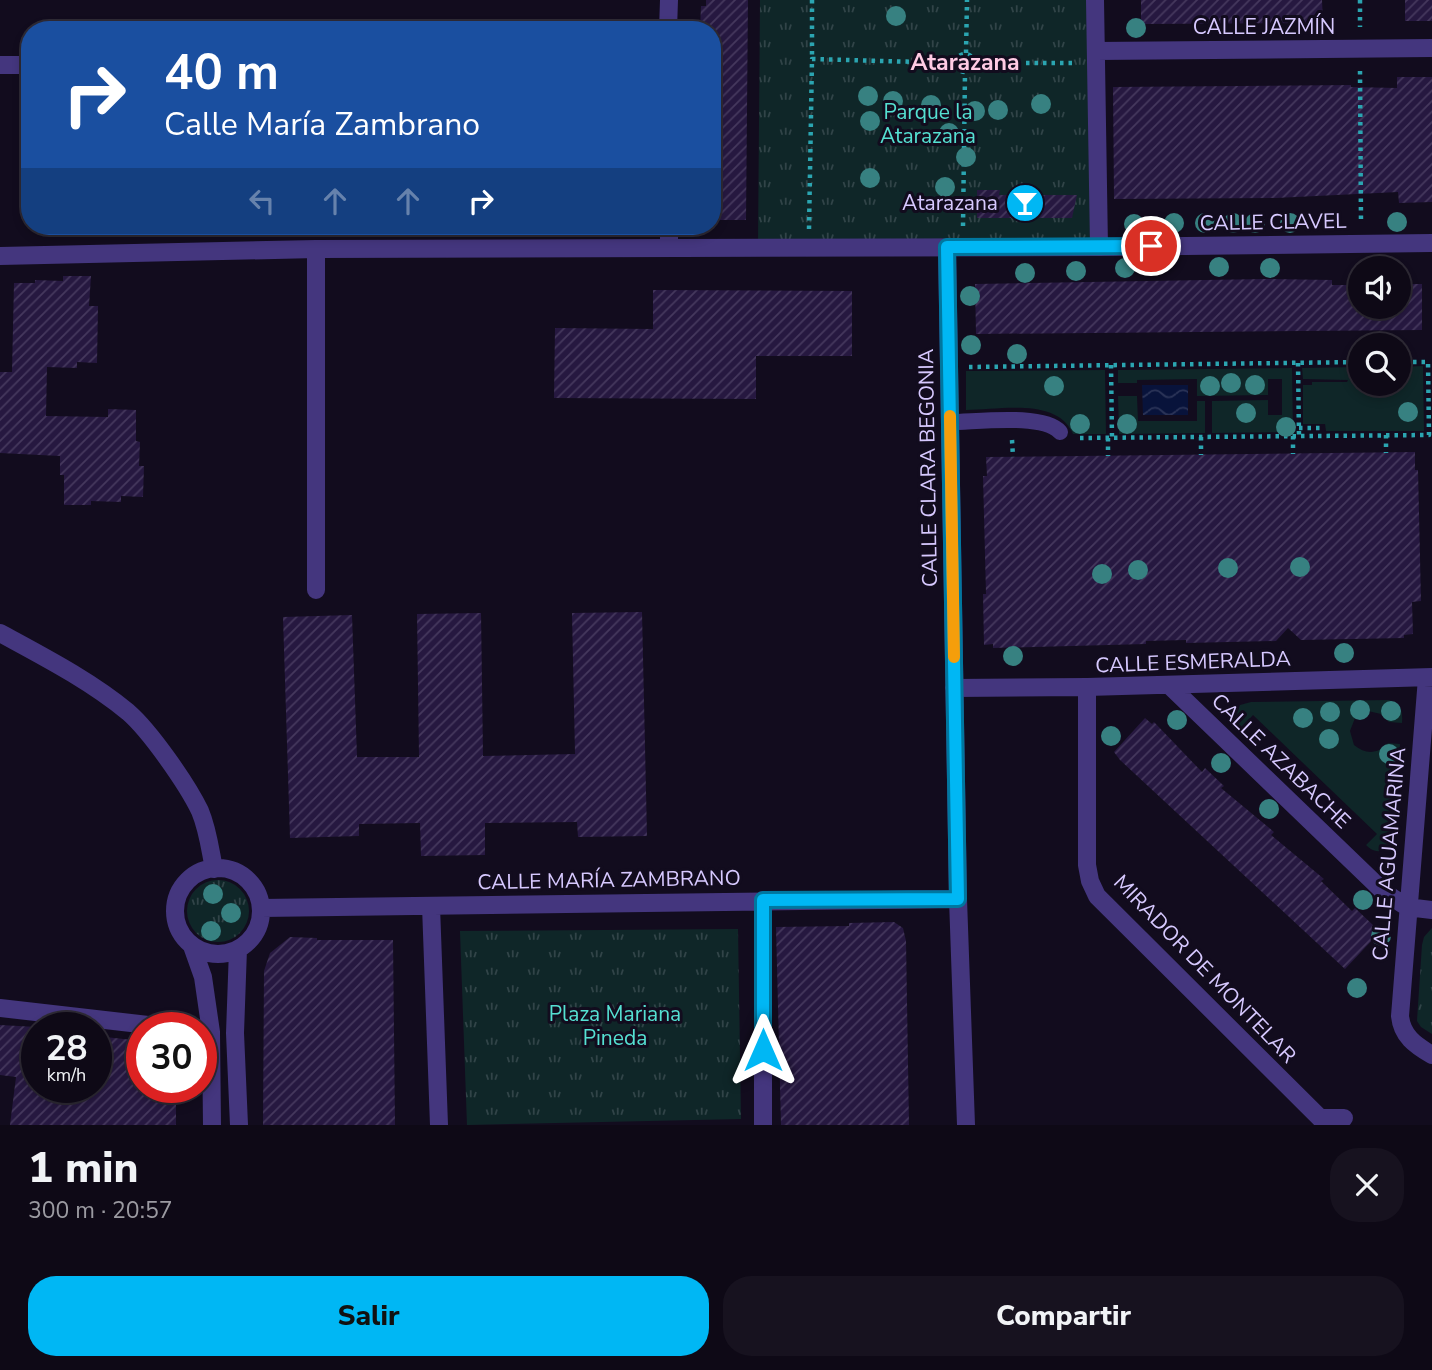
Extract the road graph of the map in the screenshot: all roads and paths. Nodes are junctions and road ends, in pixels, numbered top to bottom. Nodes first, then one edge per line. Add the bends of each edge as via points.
1 (669, 0) edge
2 (812, 0) edge
3 (967, 0) edge
4 (1095, 0) edge
5 (1360, 0) edge
6 (668, 21) edge
7 (1432, 48) edge
8 (1360, 49) junction
9 (965, 53) junction
10 (1096, 57) junction
11 (812, 59) junction
12 (955, 62) junction
13 (975, 63) junction
14 (0, 65) edge
15 (21, 65) edge
16 (965, 73) junction
17 (669, 235) edge
18 (1361, 243) junction
19 (1432, 243) edge
20 (955, 246) junction
21 (669, 247) junction
22 (808, 247) junction
23 (1099, 247) junction
24 (316, 249) junction
25 (0, 256) edge
26 (1348, 362) edge
27 (1411, 362) edge
28 (1298, 363) junction
29 (1111, 365) junction
30 (949, 367) junction
31 (950, 422) junction
32 (1321, 428) dead end
33 (1299, 429) junction
34 (1064, 435) joint
35 (1386, 435) junction
36 (1296, 436) junction
37 (1201, 437) junction
38 (1110, 438) junction
39 (1001, 439) dead end
40 (1386, 453) dead end
41 (1293, 454) dead end
42 (1201, 455) dead end
43 (1108, 456) dead end
44 (1013, 457) dead end
45 (317, 590) dead end
46 (0, 633) edge
47 (1429, 678) edge
48 (1169, 685) junction
49 (1087, 687) junction
50 (954, 688) junction
51 (214, 869) junction
52 (958, 899) junction
53 (763, 900) junction
54 (431, 906) junction
55 (1407, 907) junction
56 (261, 908) junction
57 (1432, 910) edge
58 (192, 946) junction
59 (238, 950) junction
60 (0, 1008) edge
61 (205, 1012) edge
62 (126, 1022) edge
63 (1432, 1055) edge
64 (211, 1103) edge
65 (1344, 1118) dead end
66 (212, 1125) edge
67 (239, 1125) edge
68 (439, 1125) edge
69 (763, 1125) edge
70 (966, 1125) edge

1 - 6 street
2 - 11 path
3 - 9 path
4 - 10 street
5 - 8 path
7 - 8 street, CALLE JAZMÍN
8 - 10 street, CALLE JAZMÍN
8 - 18 path
9 - 12 path
9 - 13 path
10 - 13 path
10 - 23 street
11 - 12 path
11 - 22 path
12 - 16 path
13 - 16 path
14 - 15 street
16 - 20 path
17 - 21 street
18 - 19 street, CALLE CLAVEL
18 - 23 street, CALLE CLAVEL
20 - 22 street, CALLE CLAVEL
20 - 23 street, CALLE CLAVEL
20 - 30 street, CALLE CLARA BEGONIA
21 - 22 street, CALLE CLAVEL
21 - 24 street, CALLE CLAVEL
24 - 25 street, CALLE CLAVEL
24 - 45 street
26 - 28 path
27 - 35 path via 1428,362 1429,435
28 - 29 path
28 - 33 path
29 - 30 path
29 - 38 path
30 - 31 street, CALLE CLARA BEGONIA
31 - 34 lane via 1035,421
31 - 50 street, CALLE CLARA BEGONIA
32 - 33 path
33 - 36 path
34 - 38 path
35 - 36 path
35 - 40 path
36 - 37 path
36 - 41 path
37 - 38 path
37 - 42 path
38 - 43 path
39 - 44 path via 1012,439
46 - 51 street via 66,668 129,713 170,761 200,811
47 - 48 street, CALLE ESMERALDA
47 - 55 street, CALLE AGUAMARINA
48 - 49 street, CALLE ESMERALDA
48 - 55 street, CALLE AZABACHE via 1384,892
49 - 50 street, CALLE ESMERALDA
49 - 65 street, MIRADOR DE MONTELAR via 1087,865 1097,896 1320,1118
50 - 52 street, CALLE CLARA BEGONIA
51 - 56 street via 246,878
51 - 58 street via 190,878 176,900 177,925
52 - 53 street, CALLE MARÍA ZAMBRANO
52 - 70 street, CALLE CLARA BEGONIA
53 - 54 street, CALLE MARÍA ZAMBRANO
53 - 69 street
54 - 56 street, CALLE MARÍA ZAMBRANO
54 - 68 street
55 - 57 street, CALLE AZABACHE
55 - 63 street, CALLE AGUAMARINA via 1399,1016 1405,1033
56 - 59 street via 256,932
58 - 59 street via 214,954
58 - 61 street via 203,977
59 - 67 street via 234,1033
60 - 62 street
64 - 66 street

